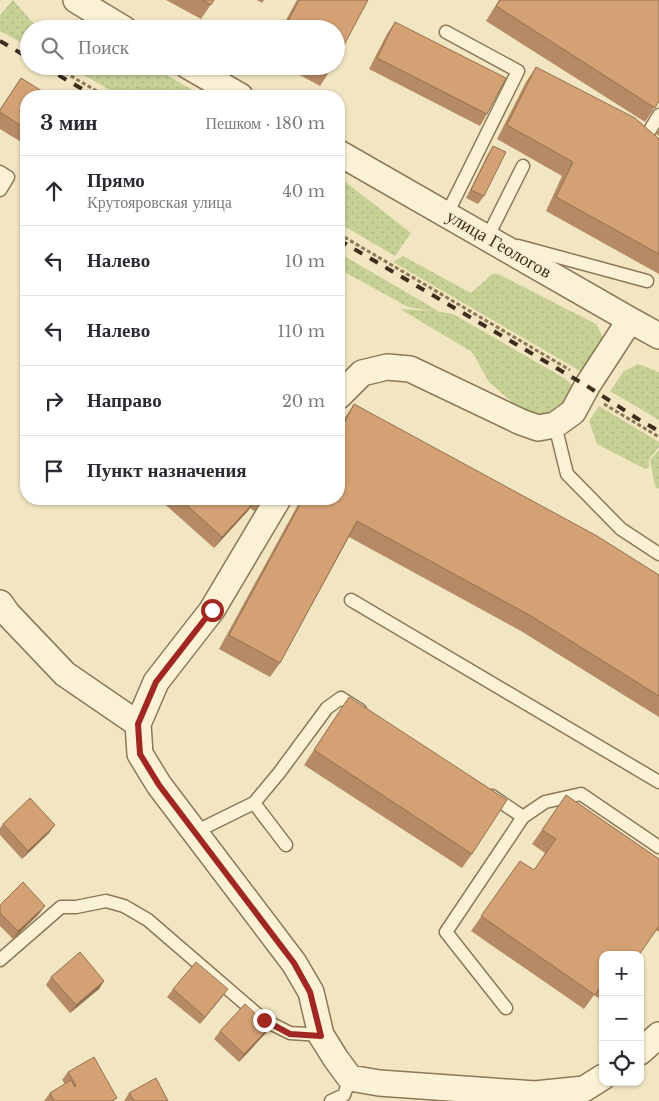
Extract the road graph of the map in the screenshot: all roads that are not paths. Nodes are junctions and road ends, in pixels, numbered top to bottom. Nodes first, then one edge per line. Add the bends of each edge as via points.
1 (76, 0) edge
2 (109, 20) edge
3 (446, 32) dead end
4 (204, 75) edge
5 (230, 90) edge
6 (659, 115) edge
7 (659, 144) edge
8 (345, 156) edge
9 (524, 166) dead end
10 (0, 172) edge
11 (0, 190) edge
12 (447, 214) junction
13 (487, 238) junction
14 (647, 281) dead end
15 (630, 320) junction
16 (659, 336) edge
17 (345, 390) edge
18 (555, 425) junction
19 (274, 505) edge
20 (659, 554) edge
21 (350, 600) dead end
22 (0, 603) edge
23 (366, 714) edge
24 (138, 724) junction
25 (659, 782) edge
26 (482, 790) edge
27 (254, 803) junction
28 (523, 817) junction
29 (195, 832) junction
30 (286, 845) dead end
31 (659, 847) edge
32 (0, 960) edge
33 (506, 1008) dead end
34 (321, 1036) junction
35 (659, 1036) edge
36 (644, 1049) edge
37 (599, 1079) edge
38 (348, 1091) edge
39 (534, 1098) edge
40 (332, 1101) edge

1 - 2 street
3 - 12 lane via 522,72
4 - 5 street
6 - 7 lane via 643,133
8 - 12 street, улица Геологов
9 - 13 lane
10 - 11 lane via 8,177
12 - 13 street, улица Геологов
13 - 14 lane
13 - 15 street, улица Геологов
15 - 16 street, улица Геологов
15 - 18 street via 573,412
17 - 18 street via 362,373 387,366 410,369 521,422 538,428
18 - 20 lane via 567,474 622,530
19 - 24 street via 212,610 156,682
21 - 25 lane
22 - 24 street via 65,674
23 - 27 lane via 341,698 326,708 280,773
24 - 29 street via 140,754
26 - 28 lane
27 - 29 lane
27 - 30 lane
28 - 31 lane via 545,802 581,794
28 - 33 lane via 446,932
29 - 34 street via 294,963 310,992
32 - 34 lane via 61,907 106,901 124,906 148,920 264,1020 290,1034
34 - 38 street via 336,1059
35 - 36 street
37 - 39 street via 584,1088
38 - 39 street via 379,1084
38 - 40 lane

